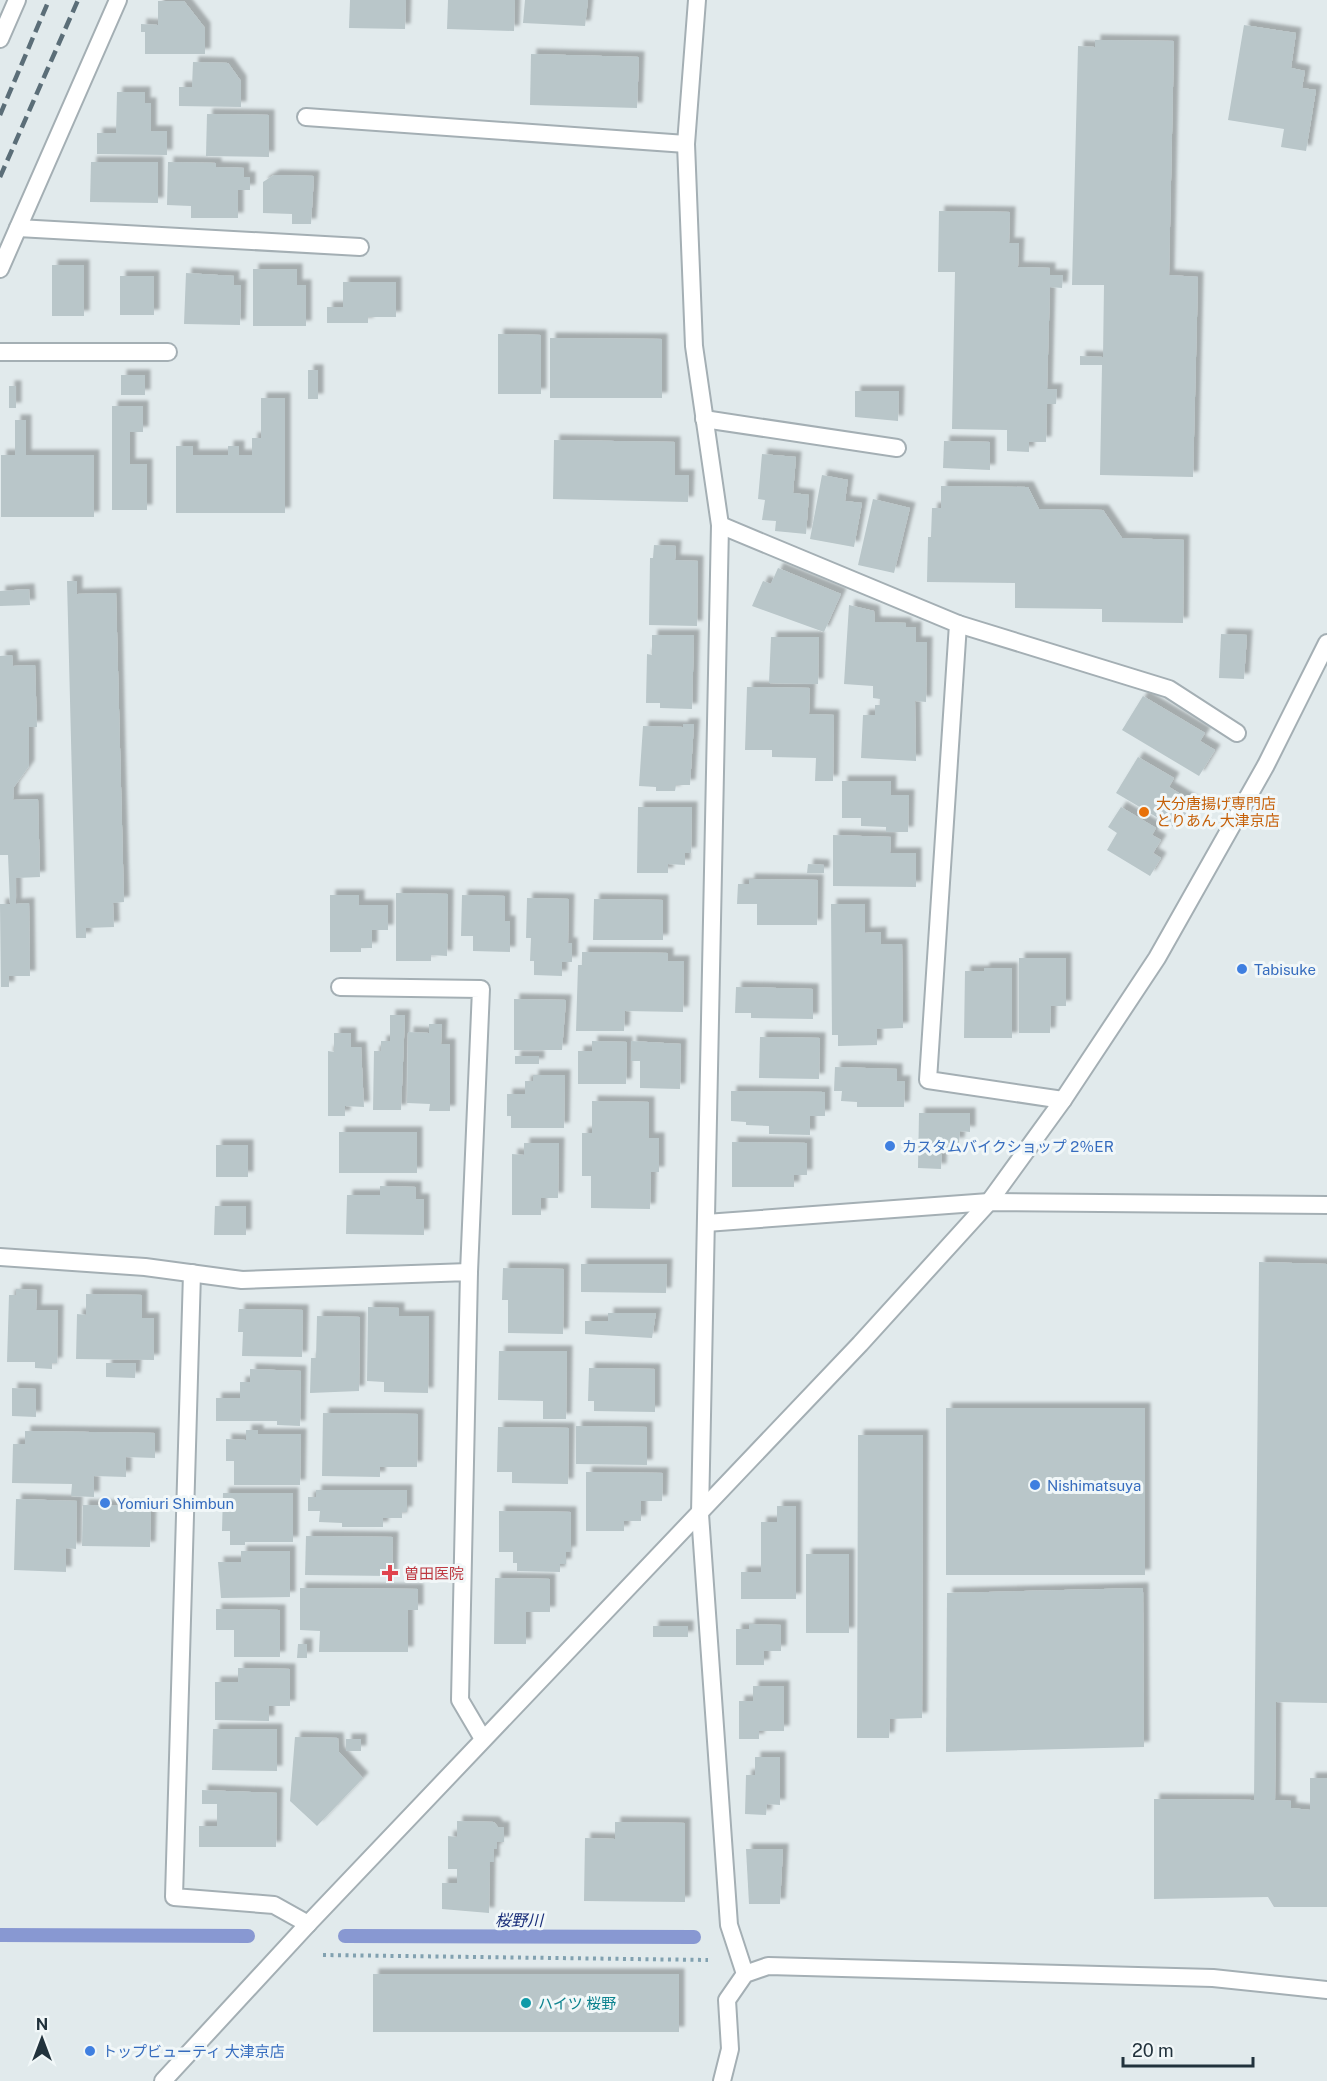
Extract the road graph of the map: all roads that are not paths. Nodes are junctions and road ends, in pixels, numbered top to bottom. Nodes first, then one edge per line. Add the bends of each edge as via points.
1 (17, 0) edge
2 (118, 0) edge
3 (697, 0) edge
4 (0, 39) edge
5 (306, 117) dead end
6 (686, 144) junction
7 (18, 228) junction
8 (360, 247) dead end
9 (0, 269) edge
10 (0, 352) edge
11 (168, 352) dead end
12 (704, 418) junction
13 (897, 448) dead end
14 (720, 525) junction
15 (958, 624) junction
16 (1327, 643) edge
17 (1237, 733) dead end
18 (340, 987) dead end
19 (1063, 1100) junction
20 (989, 1202) junction
21 (1327, 1205) edge
22 (705, 1223) junction
23 (0, 1257) edge
24 (469, 1272) junction
25 (192, 1273) junction
26 (700, 1514) junction
27 (483, 1739) junction
28 (308, 1924) junction
29 (745, 1974) junction
30 (1327, 1990) edge
31 (163, 2081) edge
32 (722, 2081) edge

1 - 4 street
2 - 7 street
3 - 6 street
5 - 6 street
6 - 12 street via 694,346
7 - 8 street
7 - 9 street
10 - 11 street
12 - 13 street
12 - 14 street
14 - 15 street
14 - 22 street
15 - 17 street via 1169,689
15 - 19 street via 928,1080
16 - 19 street via 1266,765 1157,958
18 - 24 street via 480,989
19 - 20 street
20 - 21 street
20 - 22 street
20 - 26 street
22 - 26 street
23 - 25 street
24 - 25 street via 242,1280
24 - 27 street via 460,1700
25 - 28 street via 174,1897 274,1905
26 - 27 street
26 - 29 street via 729,1925
27 - 28 street
28 - 31 street
29 - 30 street via 768,1966 803,1966 1213,1978
29 - 32 street via 728,2000 730,2049

